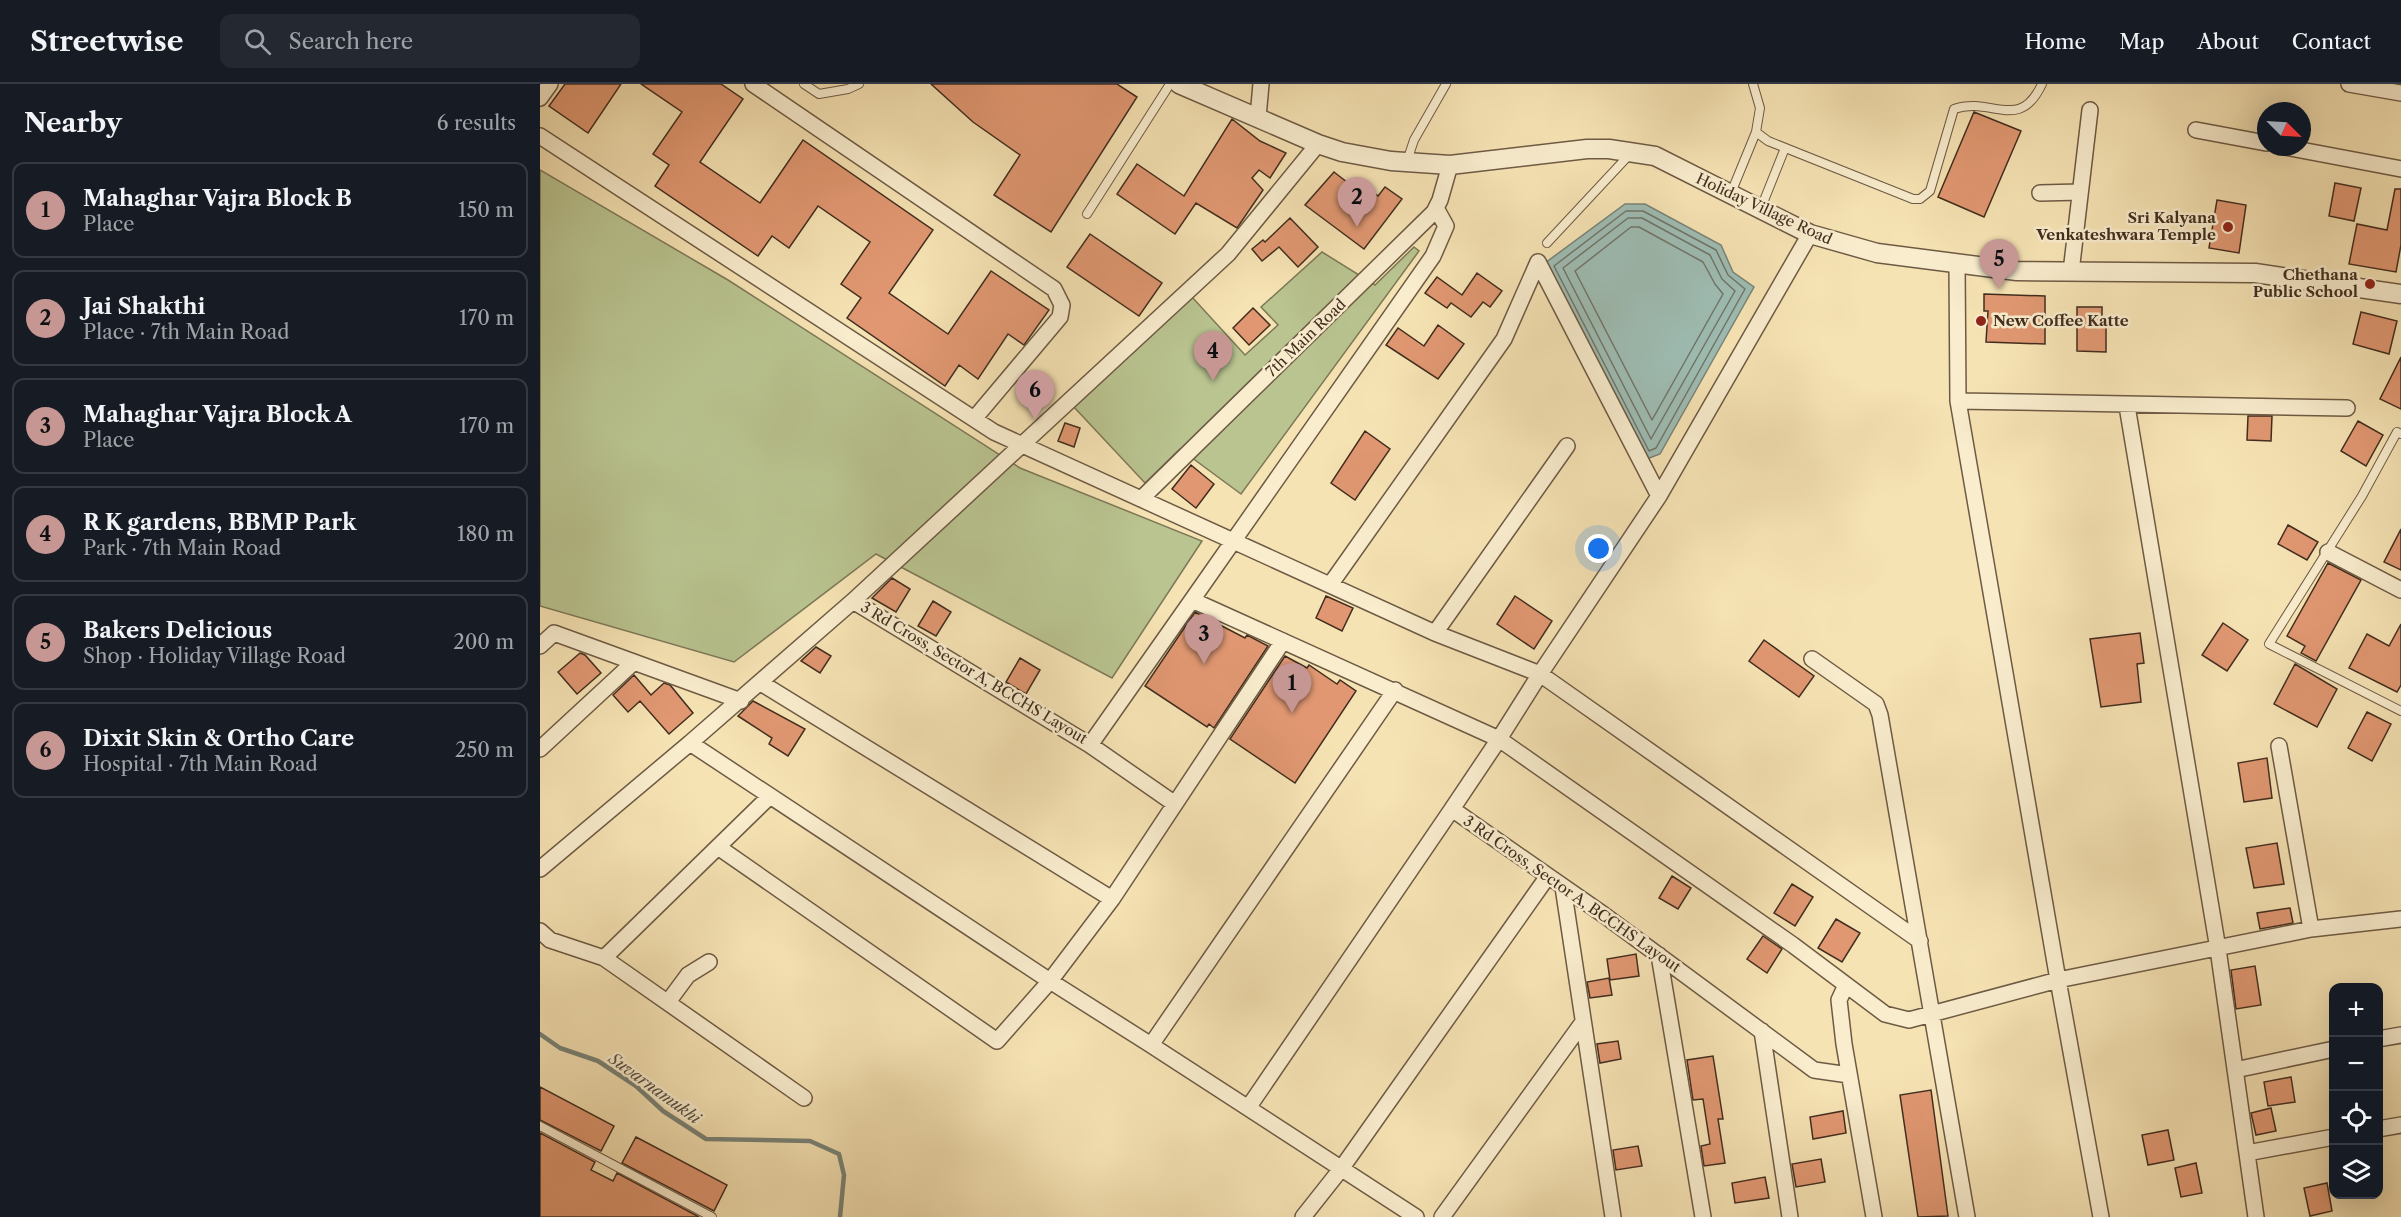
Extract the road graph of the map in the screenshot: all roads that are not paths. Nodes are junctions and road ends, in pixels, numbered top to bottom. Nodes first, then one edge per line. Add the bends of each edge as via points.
1 (550, 84) edge
2 (753, 84) edge
3 (804, 84) edge
4 (859, 84) edge
5 (1170, 84) edge
6 (1179, 84) edge
7 (1261, 84) edge
8 (1446, 84) edge
9 (1753, 84) edge
10 (2042, 84) edge
11 (2349, 84) edge
12 (2401, 93) edge
13 (540, 98) edge
14 (2090, 110) dead end
15 (1258, 117) junction
16 (2196, 130) dead end
17 (1756, 132) junction
18 (540, 136) edge
19 (2257, 141) edge
20 (1318, 144) junction
21 (1785, 148) junction
22 (1632, 152) junction
23 (2311, 152) edge
24 (1406, 162) junction
25 (1450, 165) junction
26 (2401, 169) edge
27 (2080, 192) junction
28 (2040, 193) dead end
29 (1731, 194) junction
30 (1436, 208) junction
31 (1760, 209) junction
32 (1087, 214) dead end
33 (1810, 234) junction
34 (1547, 243) dead end
35 (1957, 264) junction
36 (2071, 272) junction
37 (2401, 294) edge
38 (1958, 402) junction
39 (2127, 406) junction
40 (2347, 408) dead end
41 (974, 419) junction
42 (2401, 434) edge
43 (1023, 445) junction
44 (1567, 446) dead end
45 (1659, 496) junction
46 (1141, 499) junction
47 (1235, 541) junction
48 (2328, 552) junction
49 (1330, 585) junction
50 (2401, 590) edge
51 (1192, 600) junction
52 (853, 601) junction
53 (547, 631) edge
54 (1435, 633) junction
55 (1283, 641) junction
56 (540, 646) edge
57 (1812, 659) dead end
58 (634, 662) junction
59 (1540, 674) junction
60 (761, 683) junction
61 (1395, 690) junction
62 (741, 701) junction
63 (2401, 711) edge
64 (1499, 738) junction
65 (690, 743) junction
66 (1090, 745) junction
67 (2279, 746) dead end
68 (540, 749) edge
69 (770, 796) junction
70 (1175, 804) junction
71 (1452, 809) junction
72 (718, 847) junction
73 (540, 869) edge
74 (1548, 876) junction
75 (1563, 887) junction
76 (1112, 899) junction
77 (2401, 919) edge
78 (2311, 929) junction
79 (540, 932) edge
80 (1920, 941) junction
81 (2218, 949) junction
82 (1659, 956) junction
83 (604, 958) junction
84 (709, 962) dead end
85 (2058, 980) junction
86 (1050, 981) junction
87 (1846, 985) junction
88 (668, 1002) junction
89 (1930, 1013) junction
90 (1583, 1022) junction
91 (1762, 1031) junction
92 (2401, 1035) edge
93 (2383, 1039) edge
94 (1151, 1045) junction
95 (2329, 1050) edge
96 (2235, 1070) junction
97 (1849, 1075) junction
98 (804, 1098) dead end
99 (1248, 1108) junction
100 (2401, 1125) edge
101 (540, 1126) edge
102 (2383, 1128) edge
103 (2329, 1138) edge
104 (2247, 1153) junction
105 (1341, 1168) junction
106 (712, 1217) edge
107 (1303, 1217) edge
108 (1416, 1217) edge
109 (1442, 1217) edge
110 (1613, 1217) edge
111 (1703, 1217) edge
112 (1790, 1217) edge
113 (1874, 1217) edge
114 (1967, 1217) edge
115 (2102, 1217) edge
116 (2256, 1217) edge

1 - 13 street
2 - 41 street via 1054,289 1062,305 1060,317
3 - 4 lane via 819,94
5 - 32 lane
6 - 15 street, Holiday Village Road
7 - 15 street
8 - 24 lane
9 - 17 lane via 1760,108
10 - 21 lane via 2034,101 2024,108 2011,111 1974,105 1954,109 1930,191 1920,199
11 - 12 street
14 - 27 street
15 - 20 street, Holiday Village Road
16 - 19 street
17 - 21 lane
17 - 29 lane
18 - 41 street
20 - 24 street, Holiday Village Road via 1342,152
20 - 43 street via 1228,254
21 - 31 lane
22 - 25 street, Holiday Village Road via 1587,149
22 - 29 street, Holiday Village Road via 1654,156
22 - 34 lane
23 - 26 street
24 - 25 street, Holiday Village Road
25 - 30 street, 7th Main Road
27 - 28 street
27 - 36 street
29 - 31 street, Holiday Village Road
30 - 46 street, 7th Main Road
30 - 47 street, 3 Rd Cross, Sector A, BCCHS Layout via 1446,226 1433,256
31 - 33 street, Holiday Village Road
33 - 35 street, Holiday Village Road via 1876,253
33 - 45 street, 3 Rd Cross, Sector A, BCCHS Layout
35 - 36 street, Holiday Village Road via 2017,272
35 - 38 street
36 - 37 street, Holiday Village Road via 2255,273
38 - 39 street
38 - 85 street
39 - 40 street
39 - 81 street
41 - 43 street
42 - 48 lane via 2397,432
43 - 46 street
43 - 52 street
44 - 54 street
45 - 49 street via 1538,262 1504,339
45 - 59 street, 3 Rd Cross, Sector A, BCCHS Layout
46 - 47 street
47 - 49 street
47 - 51 street, 3 Rd Cross, Sector A, BCCHS Layout
48 - 50 street
48 - 63 lane via 2269,644
49 - 54 street
51 - 55 street
51 - 66 street, 3 Rd Cross, Sector A, BCCHS Layout
52 - 60 street, 3 Rd Cross, Sector A, BCCHS Layout
52 - 66 street, 3 Rd Cross, Sector A, BCCHS Layout
53 - 56 street
53 - 58 street
54 - 59 street
55 - 61 street
55 - 70 street
57 - 80 street via 1876,704
58 - 62 street
58 - 68 street
59 - 64 street, 3 Rd Cross, Sector A, BCCHS Layout
59 - 80 street
60 - 62 street, 3 Rd Cross, Sector A, BCCHS Layout
60 - 76 street
61 - 64 street
61 - 94 street
62 - 65 street, 3 Rd Cross, Sector A, BCCHS Layout
64 - 71 street, 3 Rd Cross, Sector A, BCCHS Layout
64 - 87 street
65 - 69 street
65 - 73 street, 3 Rd Cross, Sector A, BCCHS Layout
66 - 70 street
67 - 78 street
69 - 72 street
69 - 86 street
70 - 76 street
71 - 74 street, 3 Rd Cross, Sector A, BCCHS Layout
71 - 99 street
72 - 83 street
72 - 86 street via 997,1041
74 - 75 street, 3 Rd Cross, Sector A, BCCHS Layout
74 - 105 street
75 - 82 street, 3 Rd Cross, Sector A, BCCHS Layout
75 - 90 street
76 - 86 street
77 - 78 street
78 - 81 street
79 - 83 street via 550,940
80 - 89 street
81 - 85 street
81 - 96 street
82 - 91 street, 3 Rd Cross, Sector A, BCCHS Layout
82 - 111 street
83 - 88 street
84 - 88 street via 688,975
85 - 89 street
85 - 115 street
86 - 94 street
87 - 89 street via 1885,1014 1909,1020
87 - 97 street via 1839,1000
88 - 98 street
89 - 114 street
90 - 109 street
90 - 110 street
91 - 97 street, 3 Rd Cross, Sector A, BCCHS Layout via 1814,1070
91 - 112 street
92 - 93 street
94 - 99 street
95 - 96 street
96 - 104 street
97 - 113 street
99 - 105 street
100 - 102 street
101 - 106 lane
103 - 104 street
104 - 116 street
105 - 107 street
105 - 108 street

